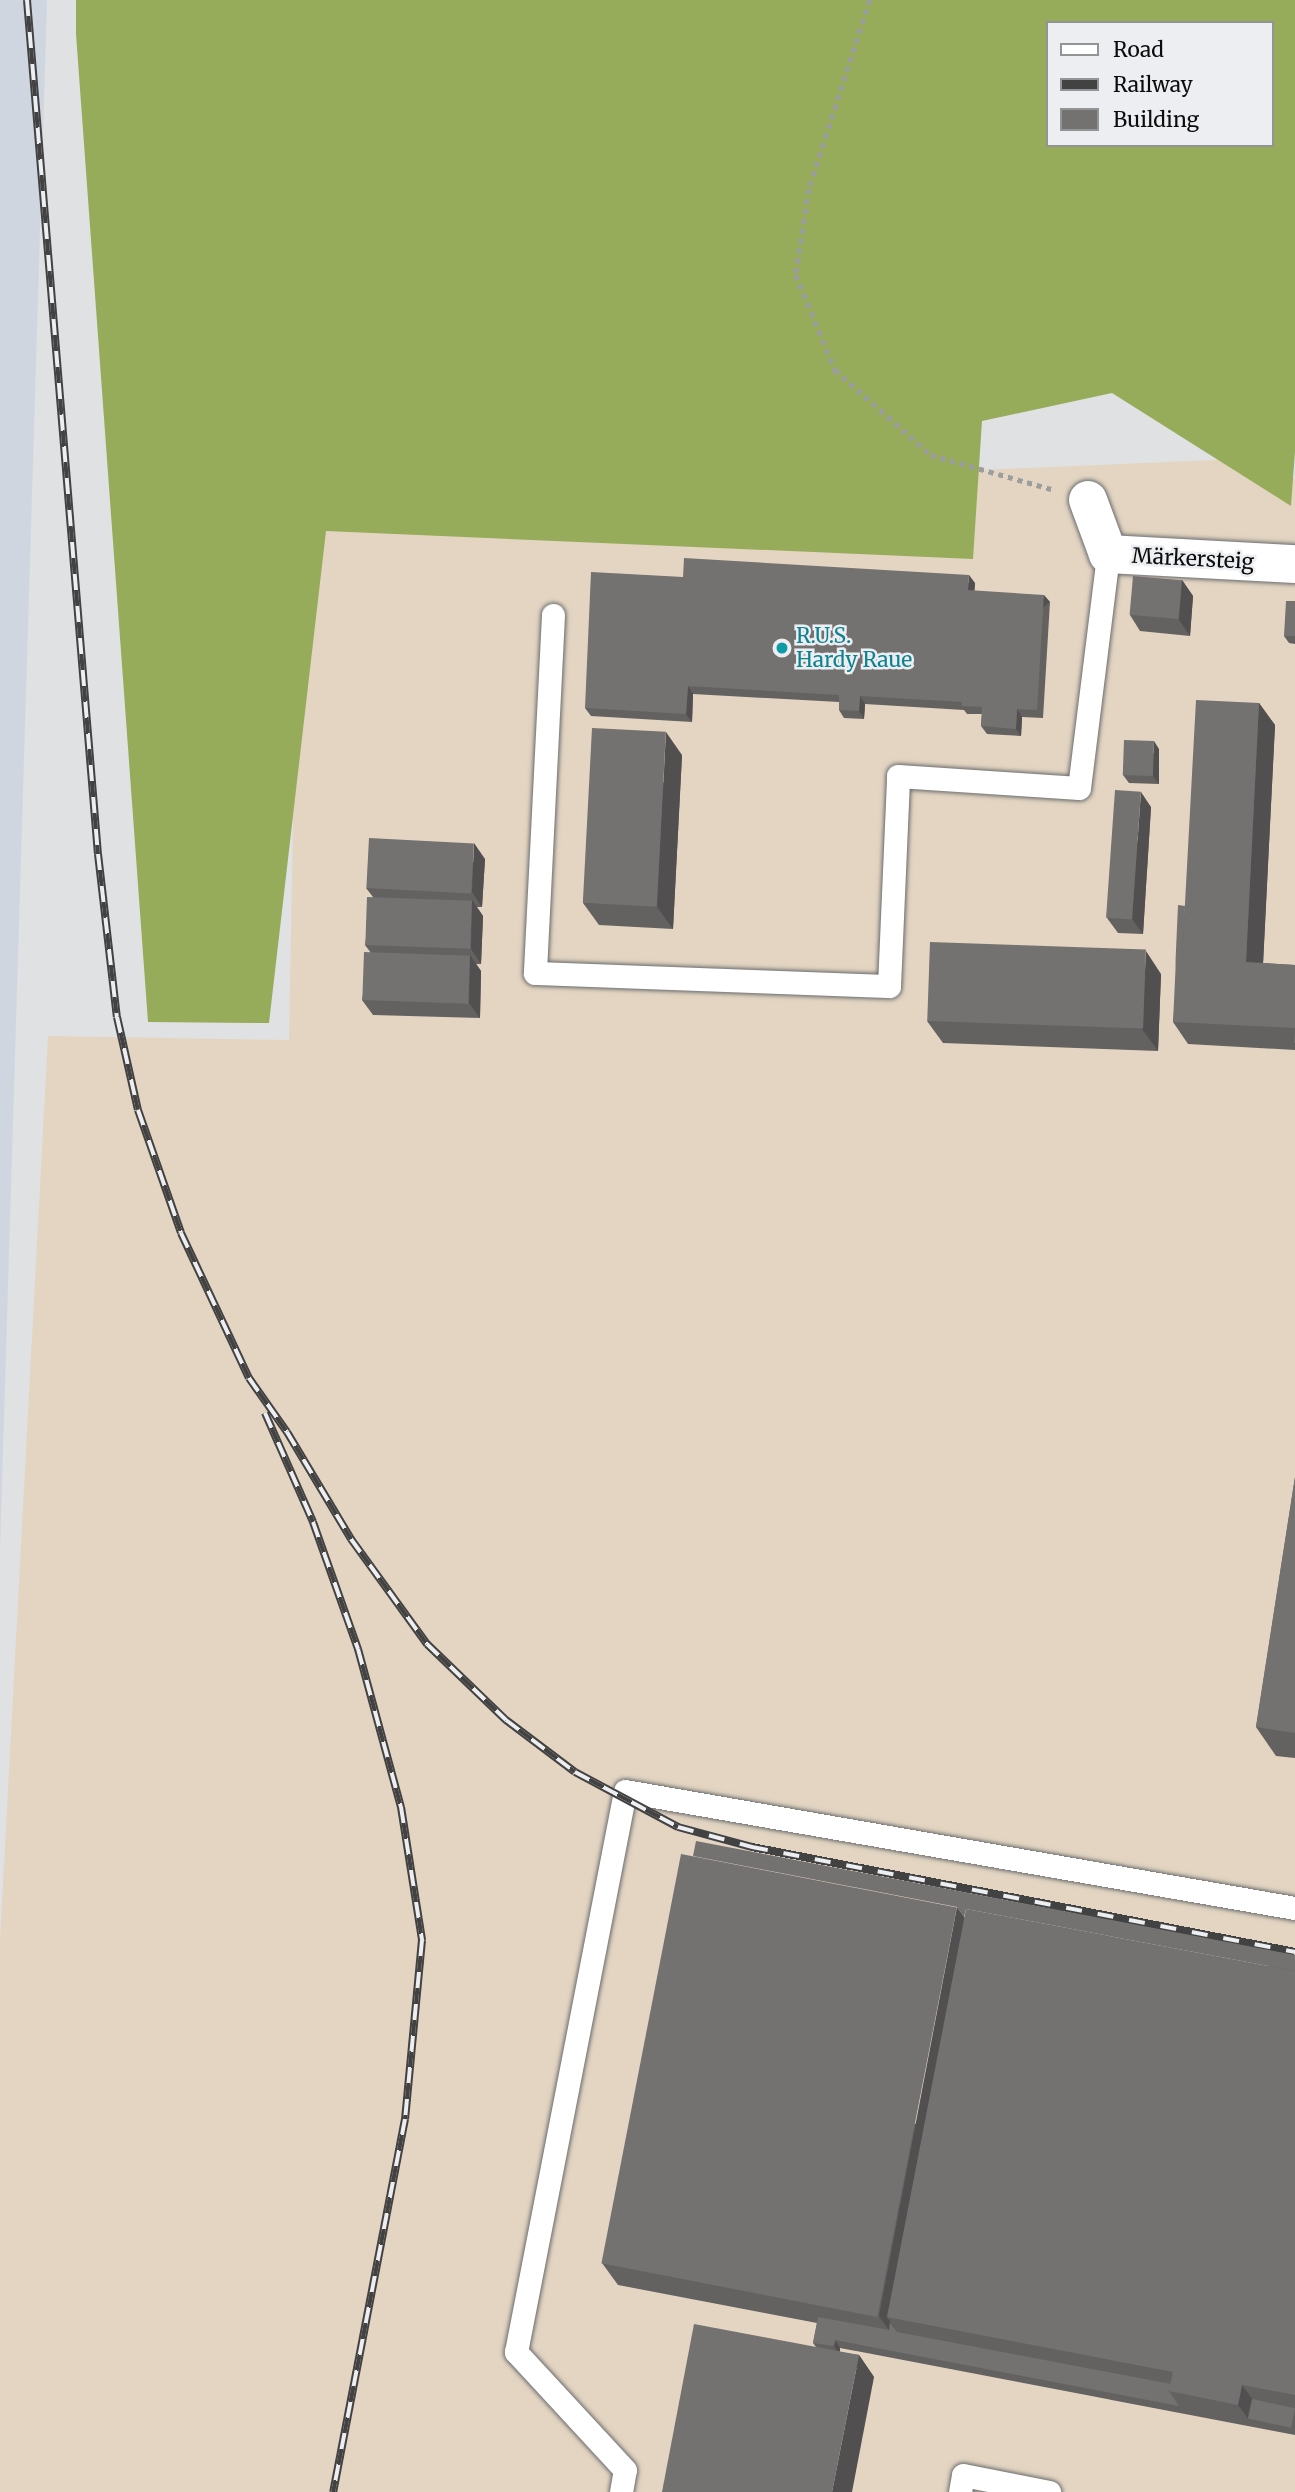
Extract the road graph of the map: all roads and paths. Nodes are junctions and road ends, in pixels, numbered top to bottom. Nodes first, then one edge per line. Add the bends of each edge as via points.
1 (870, 0) edge
2 (1088, 500) joint
3 (1108, 554) junction
4 (1295, 564) edge
5 (553, 615) dead end
6 (1295, 1908) edge
7 (621, 2492) edge
8 (960, 2492) edge
9 (1049, 2492) edge

1 - 2 path via 809,188 796,275 835,370 930,455
2 - 3 street, Märkersteig
3 - 4 street, Märkersteig
3 - 5 lane via 1079,788 898,776 889,986 535,973
6 - 7 lane via 625,1791 516,2352 625,2470
8 - 9 lane via 962,2475

